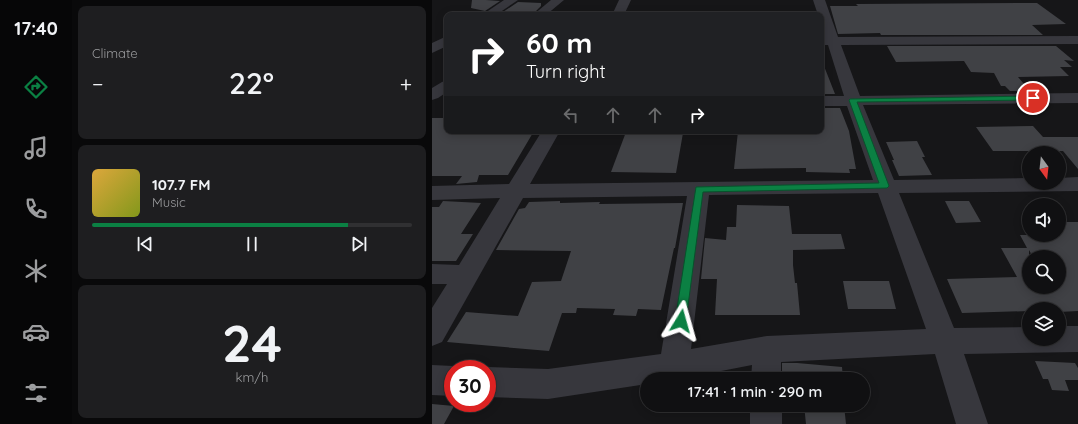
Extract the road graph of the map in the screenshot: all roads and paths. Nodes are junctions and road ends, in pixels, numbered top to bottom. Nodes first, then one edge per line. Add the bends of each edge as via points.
1 (512, 0) edge
2 (558, 0) edge
3 (625, 0) edge
4 (819, 0) edge
5 (493, 12) edge
6 (543, 12) edge
7 (619, 12) edge
8 (821, 12) edge
9 (824, 26) edge
10 (1078, 40) edge
11 (827, 41) edge
12 (444, 42) edge
13 (432, 49) edge
14 (444, 87) edge
15 (432, 96) edge
16 (1078, 98) edge
17 (432, 99) edge
18 (444, 100) edge
19 (853, 100) junction
20 (824, 101) edge
21 (549, 134) edge
22 (1078, 184) edge
23 (884, 186) junction
24 (699, 189) junction
25 (514, 191) junction
26 (432, 193) edge
27 (432, 274) edge
28 (465, 275) junction
29 (432, 333) edge
30 (1078, 340) edge
31 (945, 341) junction
32 (766, 349) junction
33 (674, 366) junction
34 (766, 372) edge
35 (432, 380) edge
36 (444, 381) edge
37 (496, 382) edge
38 (766, 412) edge
39 (766, 424) edge
40 (972, 424) edge

1 - 5 street
2 - 6 street
3 - 7 street
4 - 8 street
9 - 11 street
10 - 11 street
11 - 19 street
12 - 13 street
14 - 15 street
16 - 19 street
17 - 18 street
19 - 20 street
19 - 23 street
21 - 25 street
22 - 23 street
23 - 24 street
23 - 31 street
24 - 25 street
24 - 33 street
25 - 26 street
25 - 28 street
27 - 28 street
28 - 29 street
30 - 31 street
31 - 32 street
31 - 40 street
32 - 33 street
32 - 34 street
33 - 37 street via 548,384
35 - 36 street
38 - 39 street

